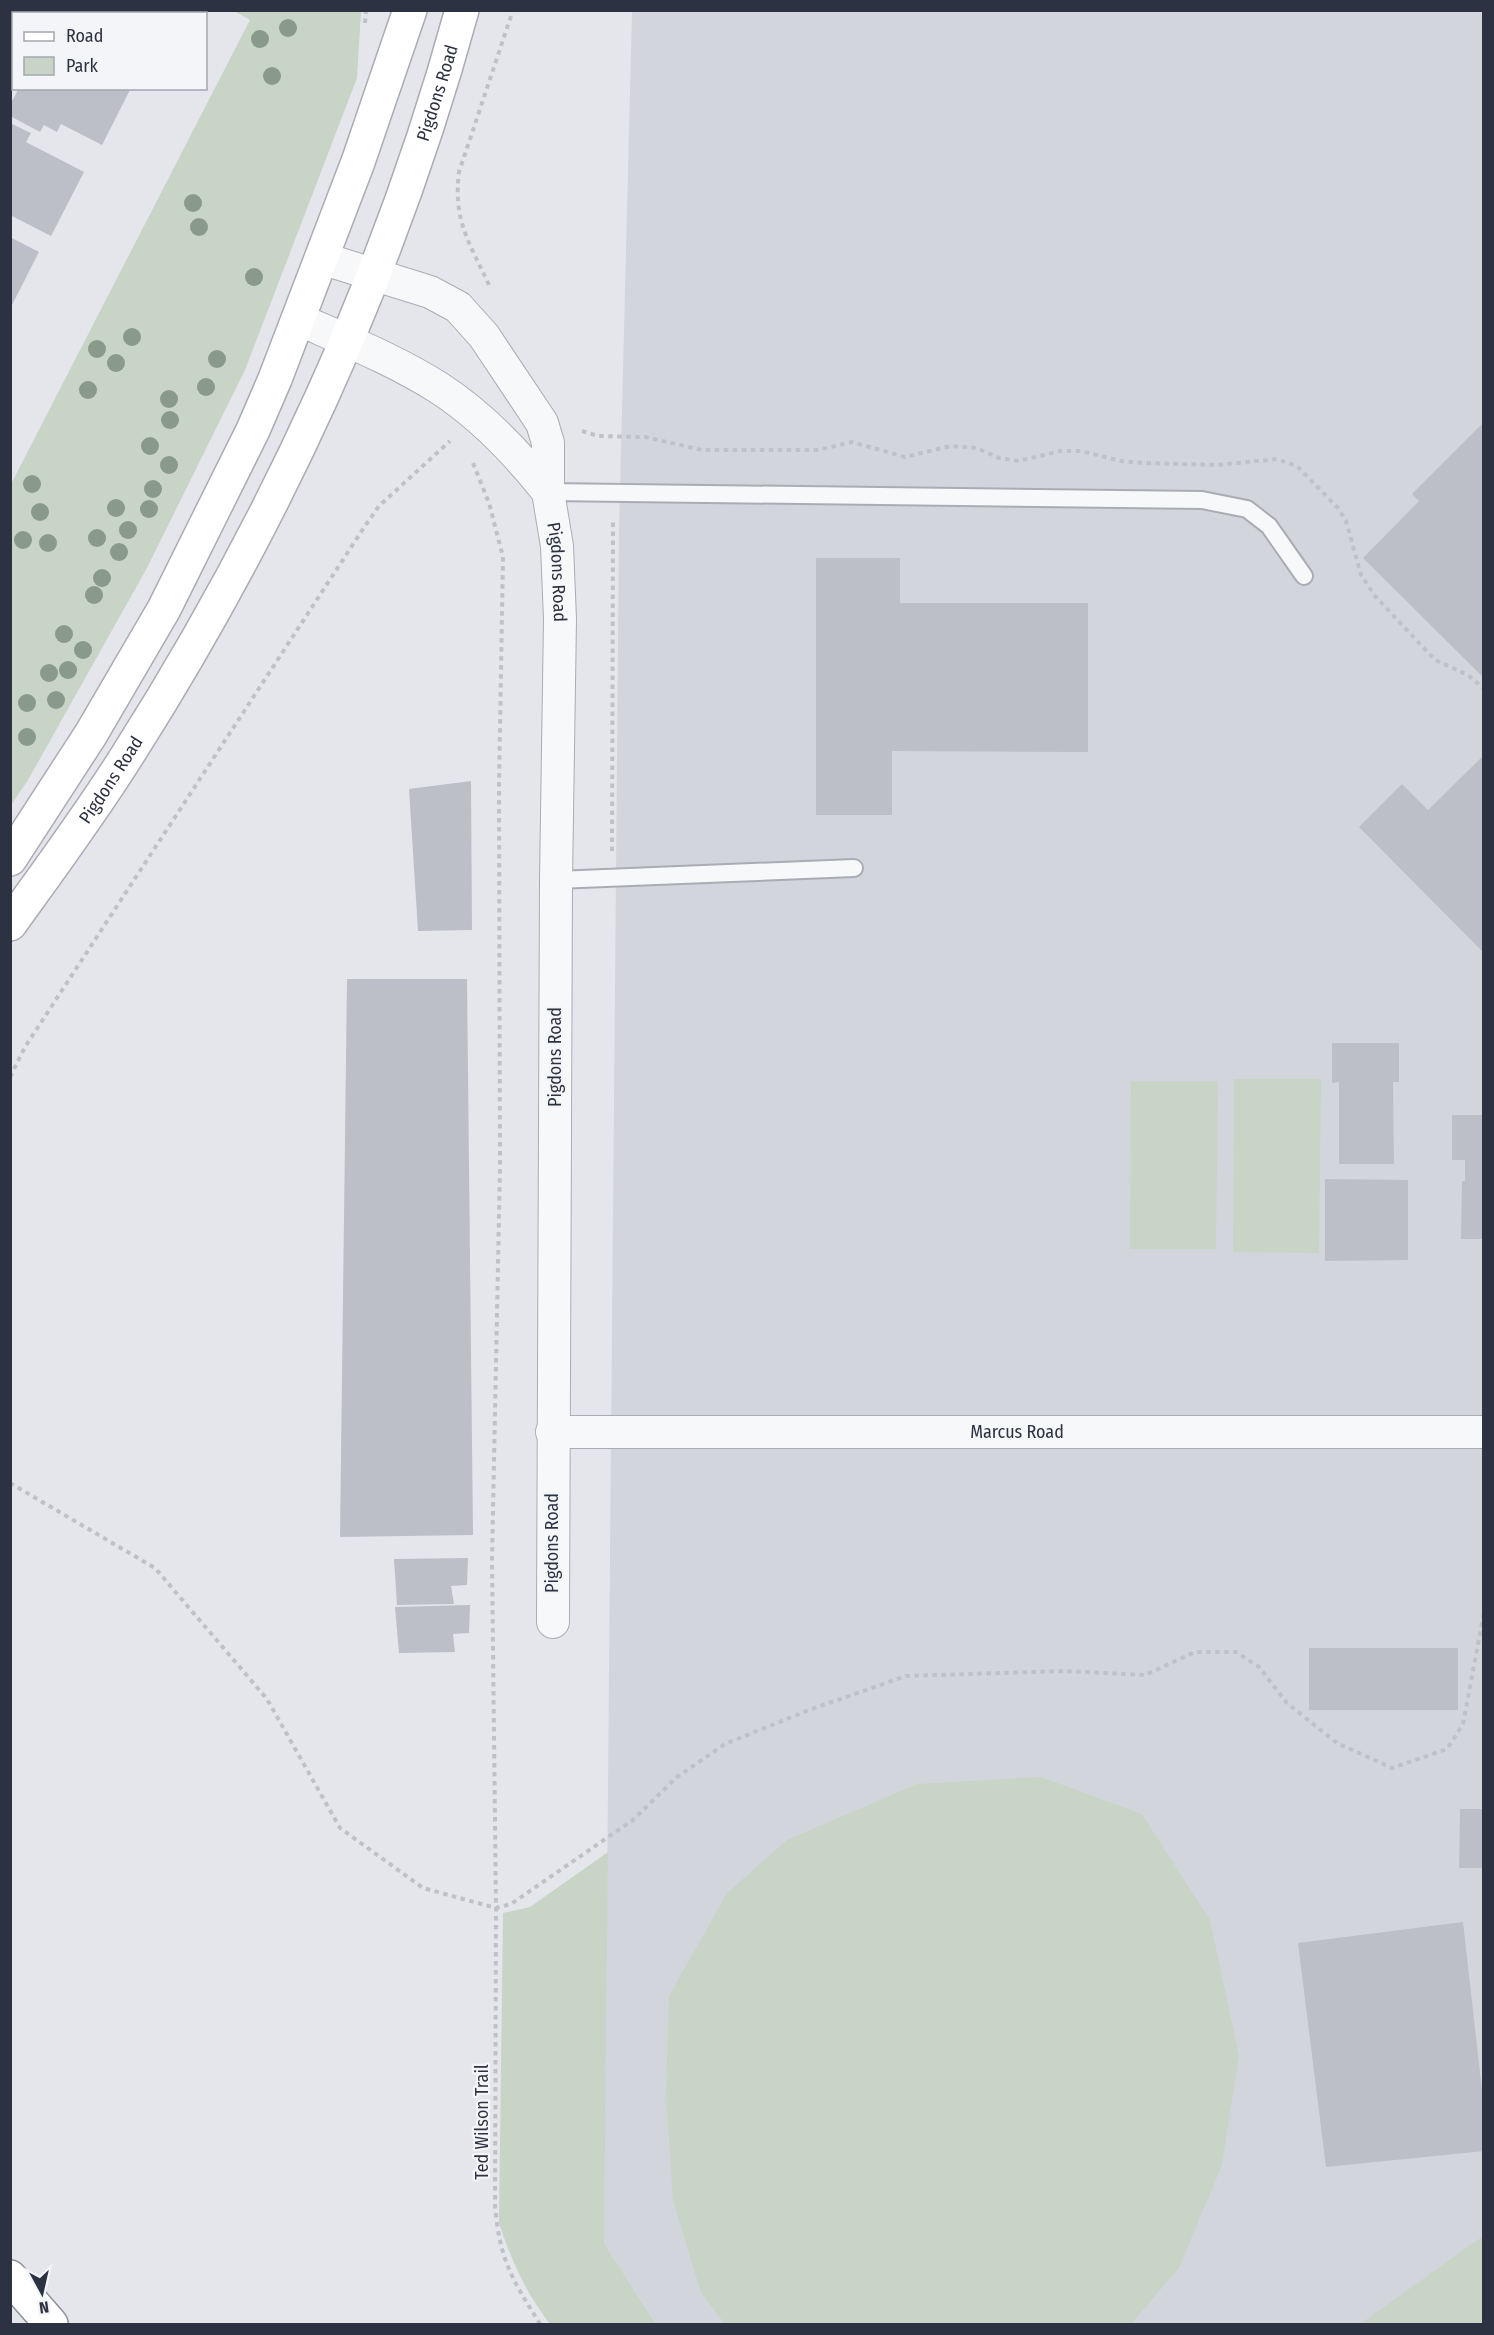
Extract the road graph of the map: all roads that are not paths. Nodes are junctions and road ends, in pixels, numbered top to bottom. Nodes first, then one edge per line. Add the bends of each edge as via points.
1 (410, 10) edge
2 (462, 10) edge
3 (321, 258) junction
4 (372, 274) junction
5 (298, 319) junction
6 (346, 340) junction
7 (548, 492) junction
8 (1304, 576) dead end
9 (10, 859) edge
10 (854, 868) dead end
11 (556, 880) junction
12 (10, 924) edge
13 (552, 1432) junction
14 (1484, 1432) edge
15 (553, 1622) dead end
16 (10, 2277) edge
17 (51, 2325) edge

1 - 3 main road
2 - 4 main road, Pigdons Road via 437,99
3 - 4 street, Pigdons Road
3 - 5 main road
4 - 6 main road, Pigdons Road
4 - 7 street, Pigdons Road via 441,297 472,320 546,431
5 - 6 street
5 - 9 main road via 253,430 164,609 91,734
6 - 7 street via 427,380 467,408 509,447
6 - 12 main road, Pigdons Road via 269,506 202,631 126,758
7 - 8 lane via 1202,500 1246,509 1269,526
7 - 11 street, Pigdons Road via 557,546 560,619
10 - 11 lane
11 - 13 street, Pigdons Road
13 - 14 street, Marcus Road
13 - 15 street, Pigdons Road
16 - 17 main road

